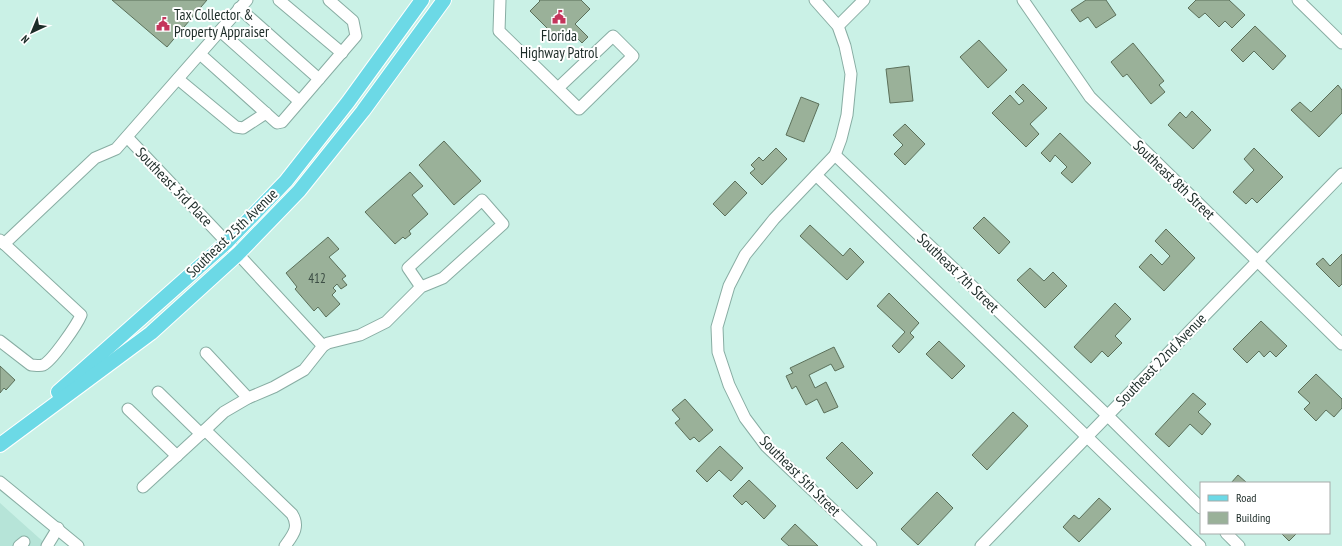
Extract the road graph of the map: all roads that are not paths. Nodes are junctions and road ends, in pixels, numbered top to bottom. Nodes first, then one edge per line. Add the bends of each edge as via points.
1 (279, 0) edge
2 (329, 0) edge
3 (422, 0) edge
4 (444, 0) edge
5 (500, 0) edge
6 (815, 0) edge
7 (864, 0) edge
8 (1023, 0) edge
9 (1298, 0) edge
10 (243, 4) edge
11 (838, 26) junction
12 (220, 31) junction
13 (1342, 43) edge
14 (342, 53) junction
15 (200, 54) junction
16 (178, 78) junction
17 (319, 79) junction
18 (558, 88) junction
19 (299, 101) junction
20 (266, 113) junction
21 (126, 137) junction
22 (835, 155) junction
23 (1342, 174) edge
24 (816, 175) junction
25 (2, 242) edge
26 (226, 242) junction
27 (238, 254) junction
28 (1257, 261) junction
29 (422, 287) junction
30 (0, 341) edge
31 (1342, 344) edge
32 (323, 346) junction
33 (206, 353) dead end
34 (158, 392) dead end
35 (248, 398) junction
36 (128, 410) dead end
37 (1107, 415) junction
38 (203, 432) junction
39 (1087, 436) junction
40 (0, 444) edge
41 (177, 456) junction
42 (0, 482) edge
43 (143, 486) dead end
44 (1200, 507) edge
45 (58, 528) junction
46 (1227, 534) edge
47 (47, 546) edge
48 (78, 546) edge
49 (285, 546) edge
50 (871, 546) edge
51 (981, 546) edge
52 (1200, 546) edge
53 (1239, 546) edge

1 - 14 street
2 - 14 street via 353,21 356,36
3 - 26 main road, Southeast 25th Avenue via 348,102 286,181
4 - 27 main road, Southeast 25th Avenue via 363,111 299,191
5 - 18 street via 499,31
6 - 11 street
7 - 11 street
8 - 28 street, Southeast 8th Street via 1090,97
9 - 13 street
10 - 12 street
10 - 17 street
11 - 22 street via 851,74 847,115
12 - 15 street
12 - 19 street
14 - 17 street
15 - 16 street
15 - 20 street
16 - 20 street via 236,127 243,128
16 - 21 street
17 - 19 street
18 - 18 street via 579,109 633,56 613,36
19 - 20 street via 282,122 277,123
21 - 25 street via 116,149 94,158
21 - 26 street, Southeast 3rd Place
22 - 24 street, Southeast 5th Street
22 - 37 street, Southeast 7th Street
23 - 28 street, Southeast 22nd Avenue
24 - 39 street, Southeast 7th Street
24 - 50 street, Southeast 5th Street via 774,219 746,255 729,286 717,327 718,352 729,385 745,418 766,446
25 - 30 street via 81,315 78,323 43,365 31,365
26 - 27 street, Southeast 3rd Place
26 - 40 main road, Southeast 25th Avenue
27 - 32 street, Southeast 3rd Place
27 - 40 main road, Southeast 25th Avenue via 151,333
28 - 31 street, Southeast 8th Street
28 - 37 street, Southeast 22nd Avenue
29 - 29 street via 443,278 503,224 482,200 408,268
29 - 32 street via 386,322 360,335
32 - 35 street via 304,370
33 - 35 street
34 - 38 street
35 - 38 street via 224,412
36 - 41 street
37 - 39 street, Southeast 22nd Avenue
37 - 44 street, Southeast 7th Street
38 - 41 street
38 - 49 street via 292,514 296,526 294,535
39 - 51 street, Southeast 22nd Avenue
39 - 52 street, Southeast 7th Street
41 - 43 street
42 - 45 street
45 - 47 street
45 - 48 street
46 - 53 street

